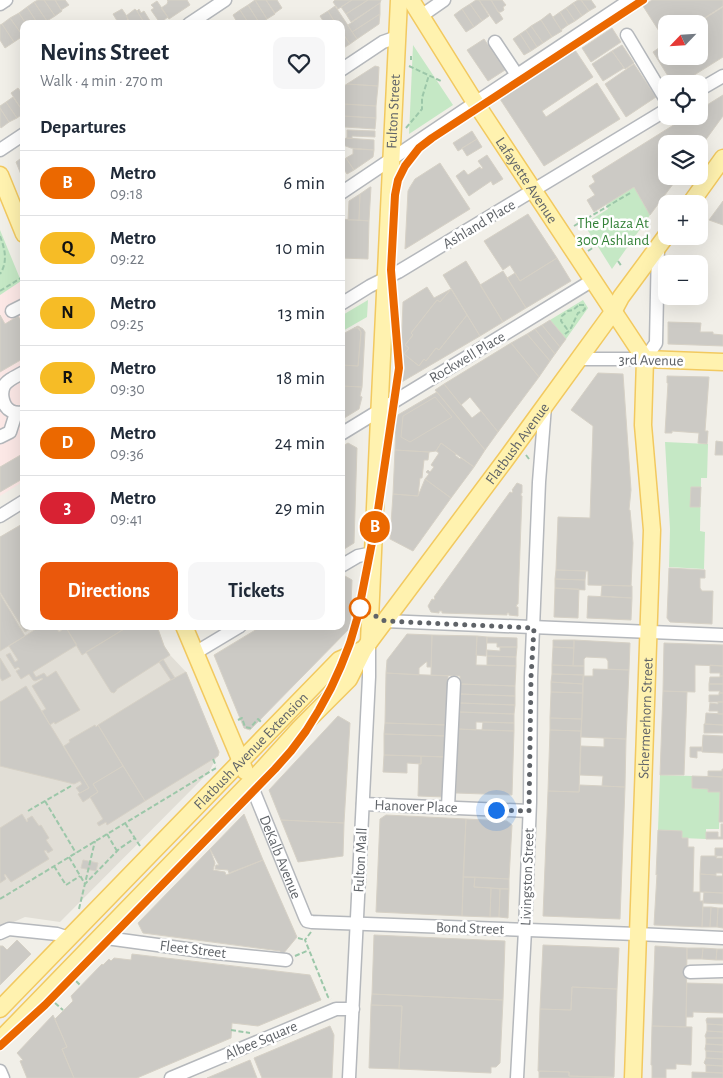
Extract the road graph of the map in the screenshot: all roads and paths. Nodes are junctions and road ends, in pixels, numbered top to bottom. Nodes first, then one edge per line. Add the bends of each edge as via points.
1 (6, 0) edge
2 (225, 0) edge
3 (399, 0) edge
4 (411, 0) edge
5 (444, 0) edge
6 (630, 0) edge
7 (0, 4) edge
8 (421, 16) junction
9 (196, 20) edge
10 (627, 35) dead end
11 (397, 37) junction
12 (495, 42) dead end
13 (411, 56) dead end
14 (411, 60) dead end
15 (409, 66) dead end
16 (345, 67) edge
17 (429, 75) junction
18 (517, 75) junction
19 (723, 76) edge
20 (441, 81) dead end
21 (708, 85) edge
22 (658, 87) edge
23 (475, 102) junction
24 (658, 115) edge
25 (406, 128) dead end
26 (20, 137) edge
27 (0, 150) edge
28 (723, 158) edge
29 (391, 160) junction
30 (0, 175) edge
31 (345, 190) edge
32 (534, 191) junction
33 (632, 192) dead end
34 (696, 195) edge
35 (20, 224) edge
36 (571, 228) dead end
37 (0, 236) edge
38 (597, 245) dead end
39 (659, 245) edge
40 (662, 245) edge
41 (586, 252) dead end
42 (618, 261) dead end
43 (622, 266) dead end
44 (0, 274) edge
45 (20, 278) edge
46 (386, 279) junction
47 (593, 280) junction
48 (0, 291) edge
49 (345, 302) edge
50 (20, 307) edge
51 (12, 311) dead end
52 (613, 312) junction
53 (569, 329) junction
54 (565, 334) dead end
55 (579, 359) junction
56 (644, 359) junction
57 (723, 362) edge
58 (20, 374) edge
59 (545, 406) junction
60 (379, 411) junction
61 (20, 412) edge
62 (345, 432) edge
63 (0, 437) edge
64 (526, 455) dead end
65 (529, 459) dead end
66 (20, 504) edge
67 (0, 516) edge
68 (373, 552) junction
69 (345, 564) edge
70 (385, 621) junction
71 (534, 628) junction
72 (186, 630) edge
73 (233, 630) edge
74 (648, 632) junction
75 (723, 635) edge
76 (367, 645) junction
77 (196, 653) junction
78 (454, 683) dead end
79 (237, 720) dead end
80 (261, 722) dead end
81 (213, 759) dead end
82 (241, 762) junction
83 (250, 782) junction
84 (71, 786) dead end
85 (45, 801) junction
86 (363, 804) junction
87 (448, 808) junction
88 (28, 811) dead end
89 (529, 811) junction
90 (124, 823) junction
91 (107, 834) junction
92 (135, 838) junction
93 (95, 841) junction
94 (141, 847) dead end
95 (117, 851) junction
96 (76, 853) junction
97 (69, 857) junction
98 (54, 866) junction
99 (80, 876) junction
100 (85, 884) junction
101 (0, 899) edge
102 (78, 910) dead end
103 (308, 921) junction
104 (357, 924) junction
105 (525, 930) junction
106 (5, 931) edge
107 (637, 934) junction
108 (99, 937) junction
109 (69, 938) junction
110 (298, 938) dead end
111 (723, 938) edge
112 (305, 940) junction
113 (309, 950) junction
114 (286, 960) joint
115 (723, 971) edge
116 (690, 972) dead end
117 (76, 981) dead end
118 (81, 986) dead end
119 (335, 1000) dead end
120 (55, 1003) dead end
121 (0, 1009) edge
122 (353, 1009) junction
123 (63, 1010) dead end
124 (231, 1030) dead end
125 (251, 1035) dead end
126 (0, 1040) edge
127 (0, 1071) edge
128 (3, 1078) edge
129 (171, 1078) edge
130 (349, 1078) edge
131 (517, 1078) edge
132 (633, 1078) edge

1 - 7 street
2 - 9 street
3 - 11 main road, Fulton Street
4 - 8 main road, Lafayette Avenue
5 - 8 street
6 - 18 street
8 - 23 main road, Lafayette Avenue
10 - 22 street
11 - 16 street via 383,42
11 - 29 main road, Fulton Street
12 - 18 street
13 - 14 path
15 - 17 path
17 - 20 path
17 - 25 path via 422,109
18 - 23 street
19 - 21 street
23 - 29 street
23 - 32 main road, Lafayette Avenue
24 - 32 street, Ashland Place
26 - 27 street
28 - 34 main road
29 - 31 street
29 - 46 main road, Fulton Street
30 - 35 main road
32 - 46 street, Ashland Place
32 - 47 main road, Lafayette Avenue
33 - 36 path
37 - 44 path via 5,261
38 - 41 path
39 - 52 main road, Flatbush Avenue
40 - 56 street via 656,343
42 - 43 path
45 - 48 path
46 - 49 street, Ashland Place
46 - 60 main road, Fulton Street
47 - 52 main road, Lafayette Avenue
47 - 60 street, Rockwell Place
50 - 51 street
52 - 55 main road, Flatbush Avenue
52 - 56 main road, Lafayette Avenue
53 - 53 path via 561,321 562,314 584,305 585,309 578,313
53 - 54 path
55 - 56 street, 3rd Avenue
55 - 59 main road, Flatbush Avenue
56 - 57 main road, 3rd Avenue
56 - 74 main road, Schermerhorn Street via 643,425 652,530
58 - 61 street via 2,388 6,406 10,411
59 - 70 main road, Flatbush Avenue
59 - 71 street, Livingston Street
60 - 62 street, Rockwell Place
60 - 68 main road, Fulton Street
61 - 63 street via 10,432
64 - 65 path
66 - 67 street
68 - 69 street
68 - 76 main road, Fulton Street
70 - 71 street
70 - 76 main road, Flatbush Avenue
71 - 74 street
71 - 89 street, Livingston Street
72 - 77 main road, DeKalb Avenue
73 - 77 street
74 - 75 street
74 - 107 main road, Schermerhorn Street
76 - 82 main road, Flatbush Avenue Extension via 339,660
76 - 83 main road, Flatbush Avenue Extension via 349,679
76 - 86 street, Fulton Mall via 369,677
77 - 82 main road, DeKalb Avenue
78 - 87 street
79 - 80 path via 242,718 245,727 250,728 258,719
81 - 90 path via 216,767
82 - 83 main road, DeKalb Avenue
82 - 109 main road, Flatbush Avenue Extension
83 - 103 street, DeKalb Avenue
83 - 108 main road, Flatbush Avenue Extension
84 - 85 path
85 - 88 path
85 - 96 path
86 - 87 street, Hanover Place
86 - 104 street, Fulton Mall
87 - 89 street, Hanover Place
89 - 105 street, Livingston Street
90 - 91 path
90 - 92 path
91 - 93 path
91 - 95 path
92 - 94 path
92 - 95 path
93 - 96 path
93 - 100 path
95 - 100 path
96 - 97 path
97 - 98 path
97 - 99 path
98 - 99 path via 66,885
98 - 101 path
99 - 100 path
100 - 102 path
103 - 104 street, Bond Street
103 - 112 path via 312,932
104 - 105 street, Bond Street
104 - 122 street, Fulton Mall
105 - 107 street, Bond Street
105 - 131 street, Livingston Street
106 - 109 street via 57,934
107 - 111 street, Bond Street
107 - 132 main road, Schermerhorn Street
108 - 114 street, Fleet Street
108 - 126 main road, Flatbush Avenue Extension
109 - 121 main road, Flatbush Avenue Extension
110 - 112 path
112 - 113 path
113 - 114 path
113 - 119 path via 328,997
115 - 116 street
117 - 118 path
120 - 123 path
122 - 129 street, Albee Square via 336,1009
122 - 130 street, Fulton Mall
124 - 125 path via 250,1032
127 - 128 street

